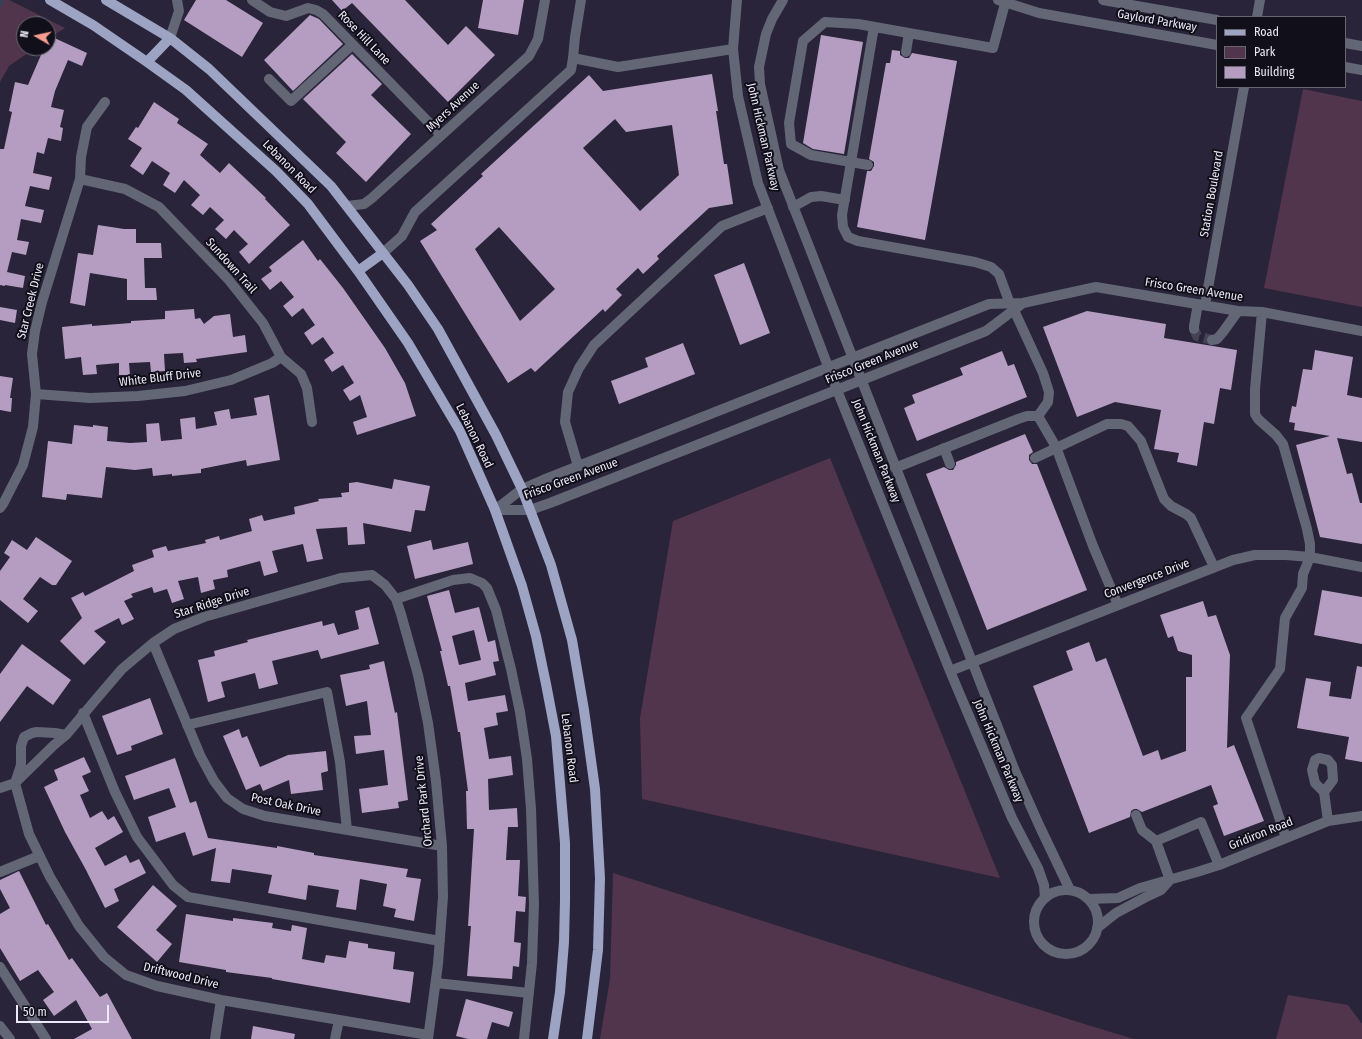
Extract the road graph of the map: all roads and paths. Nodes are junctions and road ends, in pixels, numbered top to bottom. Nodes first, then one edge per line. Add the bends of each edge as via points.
1 (50, 0) edge
2 (106, 0) edge
3 (178, 0) edge
4 (252, 0) edge
5 (301, 0) edge
6 (545, 0) edge
7 (581, 0) edge
8 (737, 0) edge
9 (783, 0) edge
10 (1103, 0) edge
11 (1260, 0) edge
12 (1003, 1) edge
13 (299, 12) junction
14 (1256, 16) edge
15 (1216, 20) edge
16 (874, 27) junction
17 (910, 33) junction
18 (170, 38) junction
19 (1346, 43) edge
20 (1216, 44) edge
21 (352, 45) junction
22 (1362, 46) edge
23 (733, 49) junction
24 (906, 52) dead end
25 (574, 58) junction
26 (147, 62) junction
27 (1346, 67) edge
28 (1362, 70) edge
29 (268, 79) dead end
30 (1244, 88) edge
31 (105, 102) dead end
32 (441, 135) junction
33 (851, 162) junction
34 (868, 164) dead end
35 (80, 179) junction
36 (845, 200) junction
37 (347, 206) junction
38 (793, 207) junction
39 (768, 208) junction
40 (383, 252) junction
41 (358, 271) junction
42 (1202, 305) junction
43 (1012, 307) junction
44 (1238, 311) junction
45 (1262, 312) junction
46 (1194, 329) dead end
47 (1362, 331) edge
48 (1212, 340) dead end
49 (281, 357) junction
50 (852, 358) junction
51 (828, 367) junction
52 (861, 380) junction
53 (837, 390) junction
54 (36, 394) junction
55 (1038, 416) junction
56 (312, 422) dead end
57 (944, 448) junction
58 (1056, 448) junction
59 (1035, 458) dead end
60 (950, 464) dead end
61 (578, 466) junction
62 (896, 468) junction
63 (522, 489) junction
64 (0, 508) edge
65 (495, 510) junction
66 (530, 510) junction
67 (1310, 557) junction
68 (1214, 567) junction
69 (1362, 567) edge
70 (372, 575) joint
71 (396, 599) junction
72 (1118, 605) junction
73 (152, 643) junction
74 (972, 662) junction
75 (950, 671) junction
76 (84, 714) junction
77 (187, 725) junction
78 (66, 735) junction
79 (15, 783) junction
80 (0, 788) edge
81 (1324, 792) dead end
82 (1136, 815) dead end
83 (1362, 816) edge
84 (1328, 821) junction
85 (347, 830) junction
86 (1286, 838) junction
87 (1156, 840) junction
88 (442, 846) junction
89 (39, 856) junction
90 (1219, 865) junction
91 (0, 872) edge
92 (1170, 880) junction
93 (1070, 890) junction
94 (1045, 898) junction
95 (1088, 899) junction
96 (1097, 928) junction
97 (440, 941) junction
98 (0, 968) edge
99 (436, 983) junction
100 (529, 993) junction
101 (221, 1000) junction
102 (338, 1020) junction
103 (0, 1026) edge
104 (428, 1037) edge
105 (10, 1039) edge
106 (46, 1039) edge
107 (215, 1039) edge
108 (335, 1039) edge
109 (524, 1039) edge
110 (553, 1039) edge
111 (587, 1039) edge

1 - 26 main road, Lebanon Road via 93,25
2 - 18 main road, Lebanon Road
3 - 18 street via 179,11
4 - 13 street, Rose Hill Lane via 270,12 286,16
5 - 13 street
6 - 32 street, Myers Avenue via 538,39 529,56
7 - 25 street
8 - 23 street, John Hickman Parkway
9 - 38 street, John Hickman Parkway via 766,34 759,67 760,84 779,170
10 - 15 street, Gaylord Parkway
11 - 14 street
12 - 17 street via 993,48
12 - 20 street, Gaylord Parkway via 1039,13
13 - 21 street, Rose Hill Lane via 308,8 320,12
16 - 17 street
16 - 33 street
16 - 33 street via 825,22 803,41 799,64 789,123 791,144 811,155
17 - 24 street
18 - 26 main road
18 - 37 main road, Lebanon Road via 238,96 331,186
19 - 22 street
21 - 29 street via 291,102
21 - 32 street, Rose Hill Lane
23 - 25 street via 618,67
23 - 39 street, John Hickman Parkway via 738,96 758,183
25 - 40 street via 571,70 415,212 402,236
26 - 41 main road, Lebanon Road via 186,90 276,171 308,204
27 - 28 street
30 - 42 street, Station Boulevard
31 - 35 street, Star Creek Drive via 86,127 80,157
32 - 37 street, Myers Avenue via 372,198 364,204
33 - 34 street
33 - 36 street
35 - 49 street, Sundown Trail via 125,189 159,207 228,279 263,323
35 - 54 street, Star Creek Drive via 35,331 32,354
36 - 38 street via 811,197
36 - 43 street via 842,215 848,237 858,242 991,267 999,274
37 - 40 main road, Lebanon Road
38 - 50 street, John Hickman Parkway
39 - 51 street, John Hickman Parkway
39 - 61 street via 722,226 594,345 568,392 565,422
40 - 41 main road
40 - 63 main road, Lebanon Road via 438,329 496,435
41 - 65 main road, Lebanon Road via 408,343 460,431
42 - 43 street, Frisco Green Avenue via 1096,287
42 - 44 street, Frisco Green Avenue
42 - 46 street, Station Boulevard
43 - 50 street, Frisco Green Avenue via 989,304
43 - 52 street, Frisco Green Avenue via 986,331
43 - 55 street via 1043,373 1049,392 1048,402
44 - 45 street, Frisco Green Avenue
44 - 48 street via 1223,332
45 - 47 street, Frisco Green Avenue
45 - 67 street via 1255,414 1283,444 1307,529
49 - 54 street, White Bluff Drive via 231,380 185,391 90,398
49 - 56 street, Sundown Trail via 301,374 307,388
50 - 51 street, Frisco Green Avenue
50 - 52 street, John Hickman Parkway
51 - 53 street, John Hickman Parkway
51 - 61 street, Frisco Green Avenue
52 - 53 street, Frisco Green Avenue
52 - 62 street, John Hickman Parkway
53 - 66 street, Frisco Green Avenue
53 - 75 street, John Hickman Parkway
54 - 64 street, Star Creek Drive via 32,427 23,464
55 - 57 street via 1018,419
55 - 58 street
57 - 60 street
57 - 62 street
58 - 59 street
58 - 68 street via 1107,424 1128,426 1141,441 1164,499 1192,518
58 - 72 street
61 - 63 street, Frisco Green Avenue
62 - 74 street, John Hickman Parkway
63 - 65 street, Frisco Green Avenue
63 - 66 main road, Lebanon Road
65 - 66 street, Frisco Green Avenue
65 - 110 main road, Lebanon Road via 522,586 536,636 556,736 565,843 565,901 564,949
66 - 111 main road, Lebanon Road via 551,565 572,640 595,788 600,878 598,950
67 - 68 street, Convergence Drive via 1255,555
67 - 69 street, Convergence Drive
67 - 86 street via 1303,574 1302,588 1285,618 1280,669 1246,718
68 - 72 street, Convergence Drive
70 - 71 street, Orchard Park Drive via 385,585
70 - 73 street, Star Ridge Drive via 341,578 204,616 174,629
71 - 88 street, Orchard Park Drive via 414,660 428,723
71 - 100 street via 453,580 470,578 487,588 496,610 520,712 527,759 533,834 534,904
72 - 74 street, Convergence Drive
73 - 76 street, Star Ridge Drive via 122,670
73 - 77 street, Post Oak Drive
74 - 75 street, Convergence Drive
74 - 93 street, John Hickman Parkway via 1015,771
75 - 94 street, John Hickman Parkway via 1012,818 1038,868
76 - 78 street, Star Ridge Drive
76 - 97 street via 115,792 137,837 173,885 188,897
77 - 85 street, Post Oak Drive via 214,781 227,798 243,809 265,816
77 - 85 street via 327,692 340,762
78 - 79 street, Star Ridge Drive
78 - 79 street via 37,732 24,737 21,746 21,766
79 - 80 street, Star Ridge Drive
79 - 89 street, Driftwood Drive via 29,834
81 - 84 street
82 - 87 street via 1142,830
83 - 84 street, Gridiron Road
84 - 86 street, Gridiron Road
85 - 88 street, Post Oak Drive
86 - 90 street, Gridiron Road
87 - 90 street via 1201,822
87 - 92 street
88 - 97 street, Orchard Park Drive via 443,897
89 - 91 street
89 - 101 street, Driftwood Drive via 80,926 104,957 126,975 157,986
90 - 92 street, Gridiron Road
92 - 95 street, Gridiron Road via 1140,888 1118,898
92 - 96 street, Gridiron Road via 1161,890 1116,913
93 - 94 street via 1057,891
93 - 95 street
94 - 96 street via 1035,914 1034,924 1036,934 1049,949 1069,954 1079,951 1088,945
95 - 96 street via 1098,917
97 - 99 street, Orchard Park Drive
98 - 106 street
99 - 100 street
99 - 104 street, Orchard Park Drive
100 - 109 street
101 - 102 street, Driftwood Drive
101 - 107 street
102 - 104 street, Driftwood Drive
102 - 108 street
103 - 105 street

